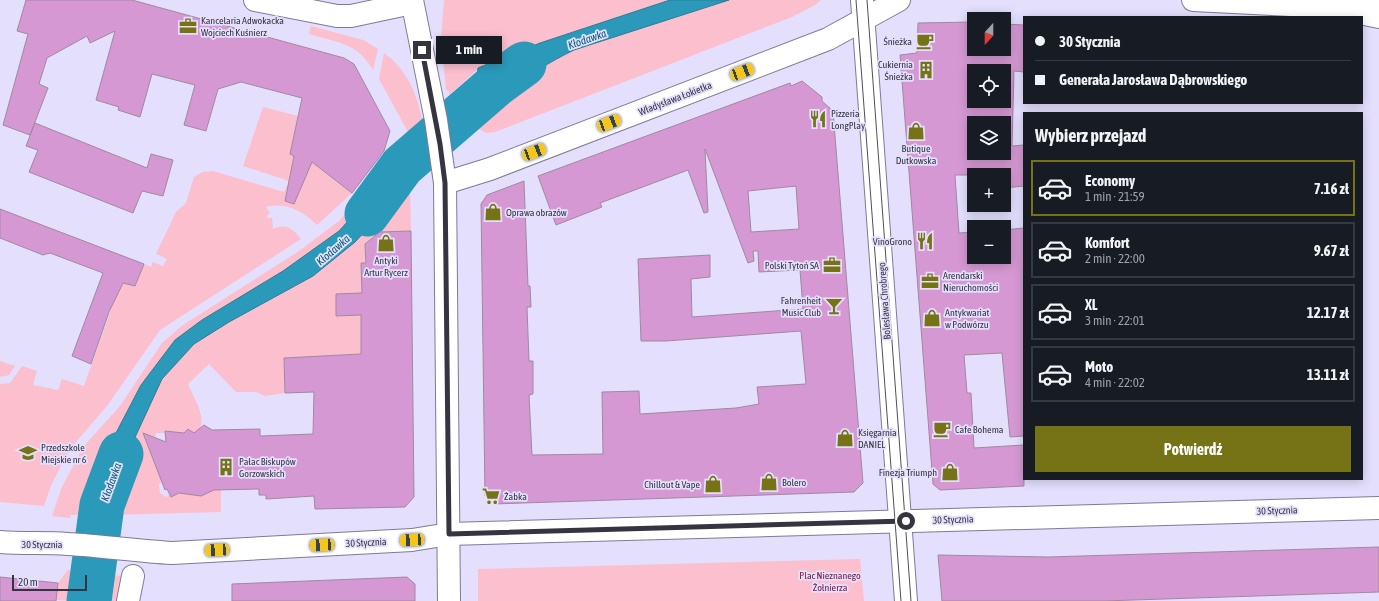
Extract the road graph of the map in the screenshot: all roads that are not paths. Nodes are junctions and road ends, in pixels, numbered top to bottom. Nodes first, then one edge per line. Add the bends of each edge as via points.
1 (254, 0) edge
2 (899, 0) edge
3 (1193, 0) edge
4 (412, 2) edge
5 (1379, 4) edge
6 (862, 10) edge
7 (1351, 10) junction
8 (1379, 17) edge
9 (444, 177) junction
10 (1379, 508) edge
11 (900, 521) junction
12 (449, 534) junction
13 (0, 542) edge
14 (133, 576) dead end
15 (128, 601) edge
16 (449, 601) edge
17 (906, 601) edge

1 - 4 street via 337,16 351,16
2 - 6 street, Władysława Łokietka
3 - 7 street
4 - 9 street via 436,120
5 - 7 street via 1357,5
6 - 9 street, Władysława Łokietka via 828,38 490,168
6 - 11 street, Bolesława Chrobrego
7 - 8 street
9 - 12 street
10 - 11 street, 30 Stycznia
11 - 12 street, 30 Stycznia
11 - 17 street, Bolesława Chrobrego
12 - 13 street, 30 Stycznia via 412,540 172,553 69,544
12 - 16 street
14 - 15 street

